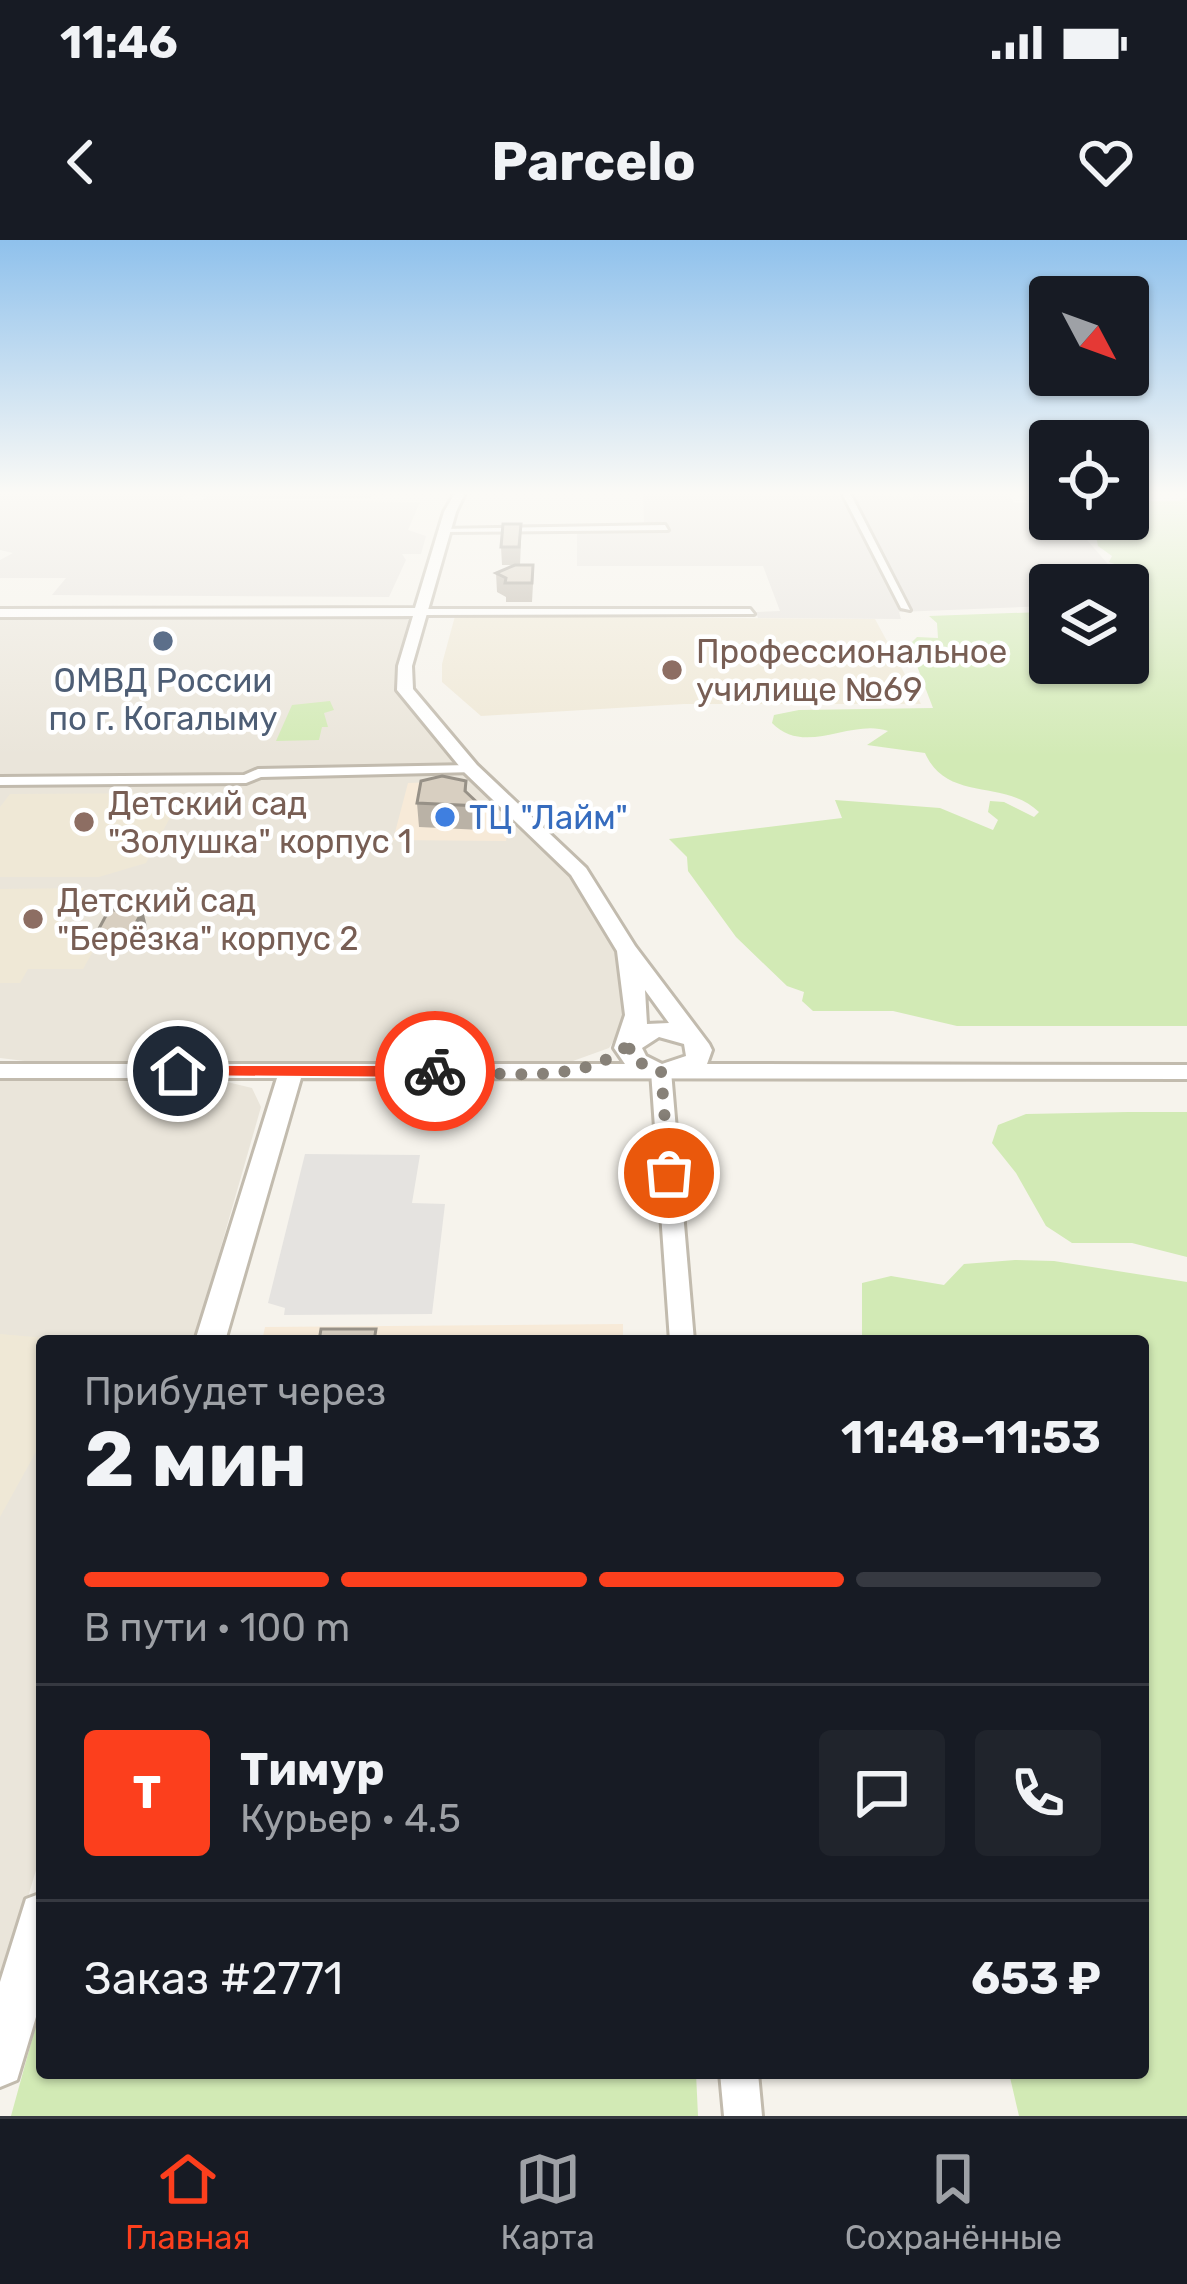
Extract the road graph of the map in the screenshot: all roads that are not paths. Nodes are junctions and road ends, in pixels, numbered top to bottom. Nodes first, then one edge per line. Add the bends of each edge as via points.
1 (429, 581) edge
2 (892, 581) edge
3 (906, 608) dead end
4 (420, 612) junction
5 (750, 612) dead end
6 (0, 614) edge
7 (471, 769) junction
8 (0, 781) edge
9 (632, 961) junction
10 (633, 1040) junction
11 (694, 1040) junction
12 (812, 1068) junction
13 (0, 1071) edge
14 (565, 1071) junction
15 (666, 1071) junction
16 (291, 1072) junction
17 (1187, 1072) edge
18 (211, 1335) edge
19 (682, 1335) edge
20 (36, 1936) edge
21 (0, 2063) edge
22 (740, 2079) edge
23 (743, 2116) edge

1 - 4 street
2 - 3 street
4 - 5 street
4 - 6 street
4 - 7 street via 405,691
7 - 8 street
7 - 9 street via 580,872
9 - 10 street
9 - 11 street
10 - 11 street via 662,1029
10 - 14 street via 612,1059
10 - 15 street via 633,1060
11 - 12 street via 726,1060
11 - 15 street via 697,1060
12 - 15 street
12 - 17 street
13 - 16 street
14 - 15 street
14 - 16 street
15 - 19 street
16 - 18 street
20 - 21 street
22 - 23 street

